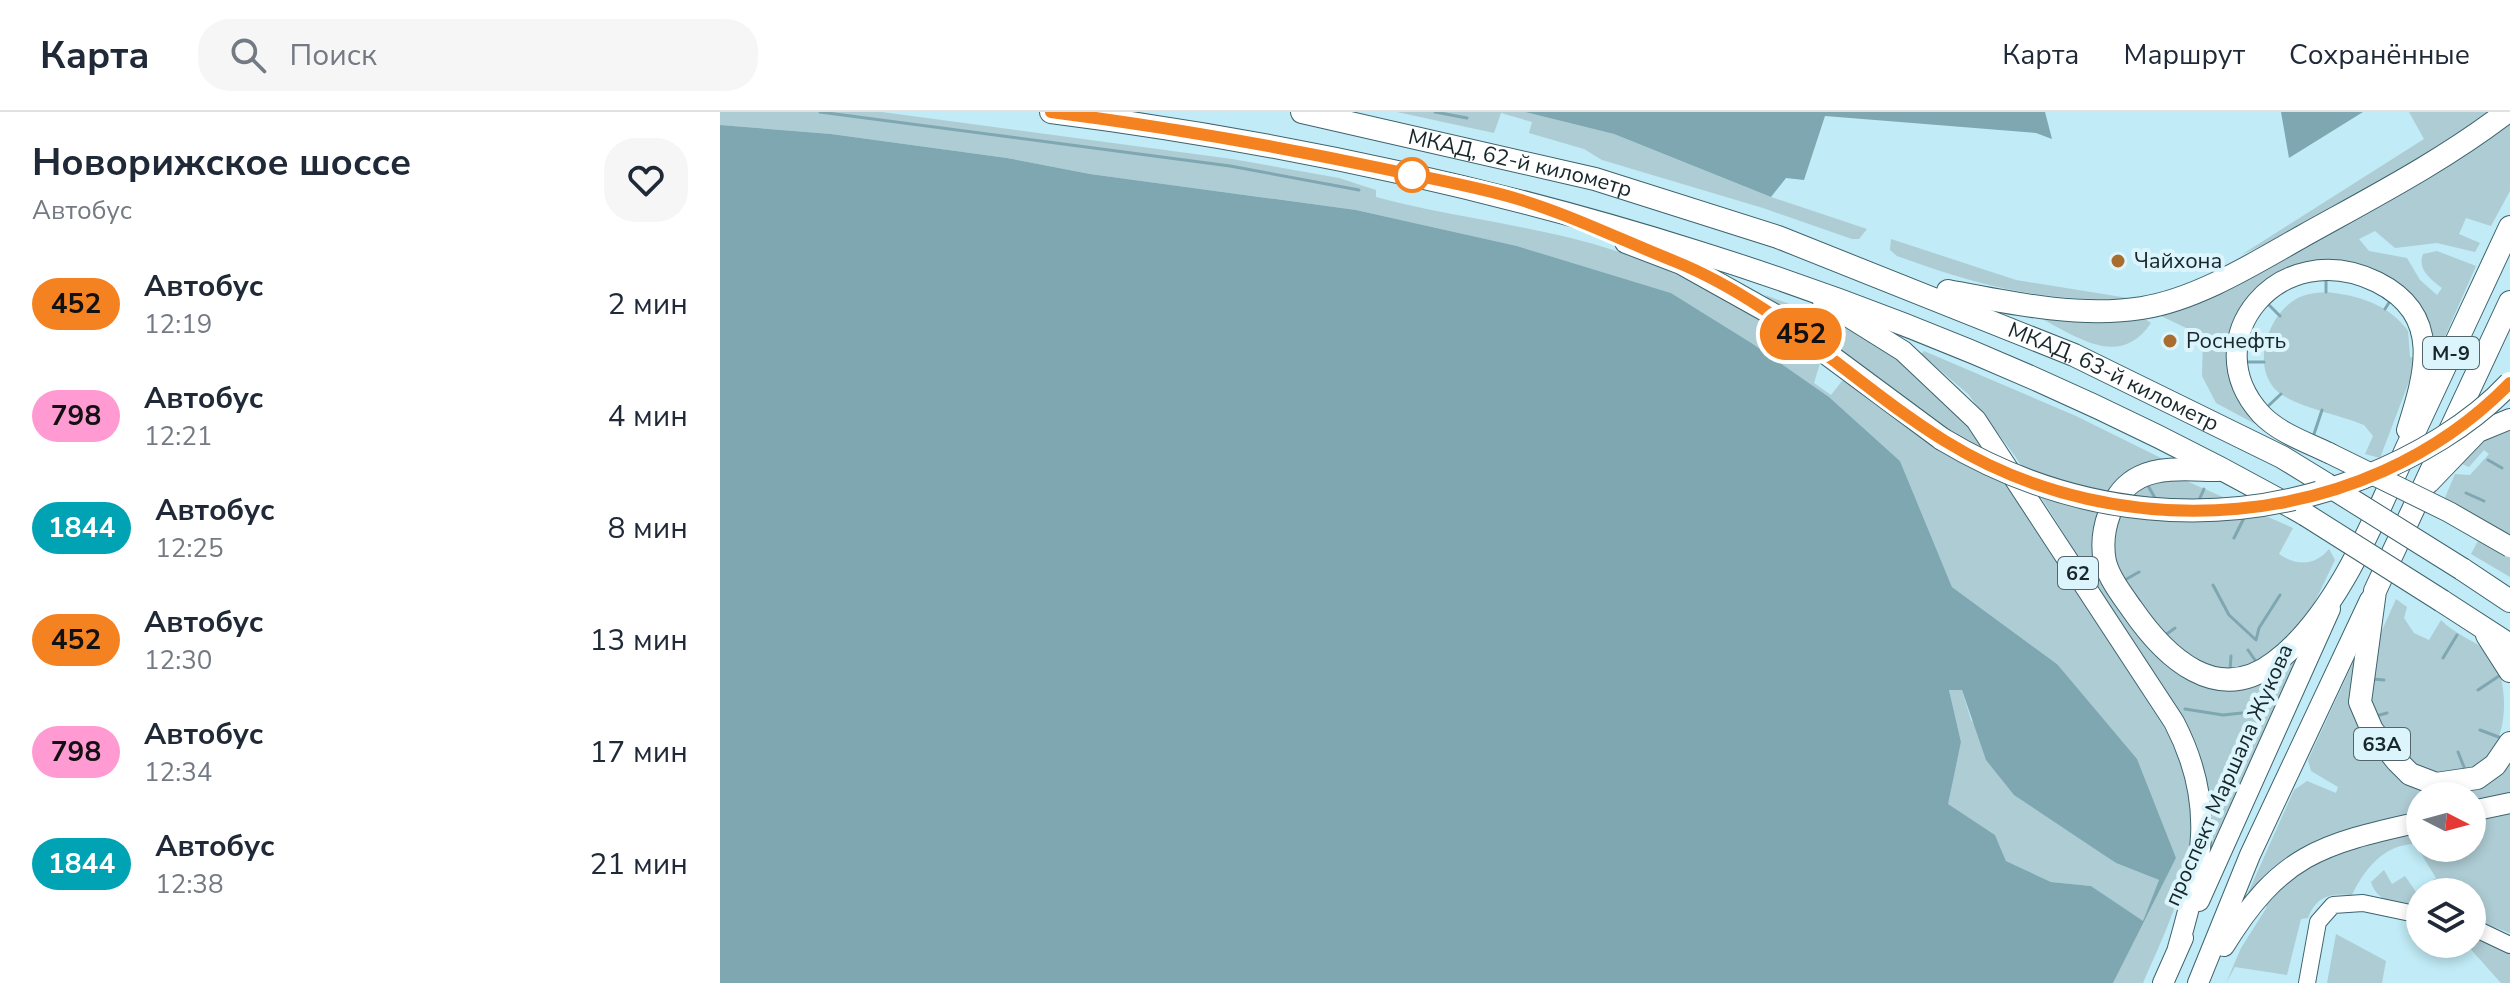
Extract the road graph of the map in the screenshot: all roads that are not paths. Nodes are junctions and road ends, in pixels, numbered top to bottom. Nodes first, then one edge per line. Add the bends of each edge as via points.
1 (1051, 112) edge
2 (1302, 112) edge
3 (2507, 112) edge
4 (1514, 198) junction
5 (1690, 208) joint
6 (2510, 227) edge
7 (1745, 266) joint
8 (1895, 281) junction
9 (1796, 284) junction
10 (2510, 302) edge
11 (2510, 383) edge
12 (2510, 419) edge
13 (2227, 470) junction
14 (2393, 478) junction
15 (2418, 495) junction
16 (2510, 547) edge
17 (2468, 573) junction
18 (2340, 587) junction
19 (2510, 588) edge
20 (2375, 591) junction
21 (2510, 601) edge
22 (2482, 627) junction
23 (2510, 645) edge
24 (2510, 671) edge
25 (2510, 743) edge
26 (2510, 803) edge
27 (2486, 808) edge
28 (2406, 825) edge
29 (2406, 912) edge
30 (2486, 934) edge
31 (2510, 945) edge
32 (2178, 948) junction
33 (2163, 983) edge
34 (2199, 983) edge
35 (2307, 983) edge

1 - 4 highway, МКАД, 62-й километр via 1287,149
2 - 5 highway, МКАД, 62-й километр via 1511,157
3 - 8 highway via 2414,175 2251,264 2145,308 2064,308
4 - 7 highway, МКАД, 62-й километр
4 - 11 highway, bridge via 1681,263 1726,287 1827,353 1942,439 2027,482 2134,509 2243,510 2318,494 2394,465 2473,415
5 - 8 highway, МКАД, 63-й километр
6 - 14 highway, М-9
7 - 9 highway, МКАД, 63-й километр
8 - 17 highway, МКАД, 63-й километр, bridge via 2074,355 2269,450
9 - 13 highway, МКАД, 63-й километр via 2081,397
9 - 32 main road, 62 via 1903,351 1976,420 2174,722 2189,751 2201,799 2198,865
10 - 15 highway, М-9
12 - 15 main road via 2478,432
13 - 18 highway via 2184,469 2139,478 2111,508 2105,564 2135,614 2167,651 2205,675 2253,677 2278,660
13 - 22 highway, МКАД, 63-й километр, bridge
14 - 16 main road, bridge via 2423,379 2418,321 2408,305 2363,275 2327,267 2294,274 2252,308 2238,345 2243,383 2262,414 2286,432
14 - 18 highway, М-9
15 - 20 highway, М-9
17 - 19 main road
17 - 21 highway, МКАД, 63-й километр
18 - 32 main road, проспект Маршала Жукова
20 - 25 highway, 63A via 2360,702 2387,750 2410,774 2445,785 2486,773
20 - 34 main road via 2250,855
22 - 23 highway, МКАД, 63-й километр
22 - 24 highway
26 - 27 main road
28 - 34 main road via 2322,847 2289,866 2252,902
29 - 35 street via 2363,903 2333,905 2318,922
30 - 31 street
32 - 33 main road, проспект Маршала Жукова

